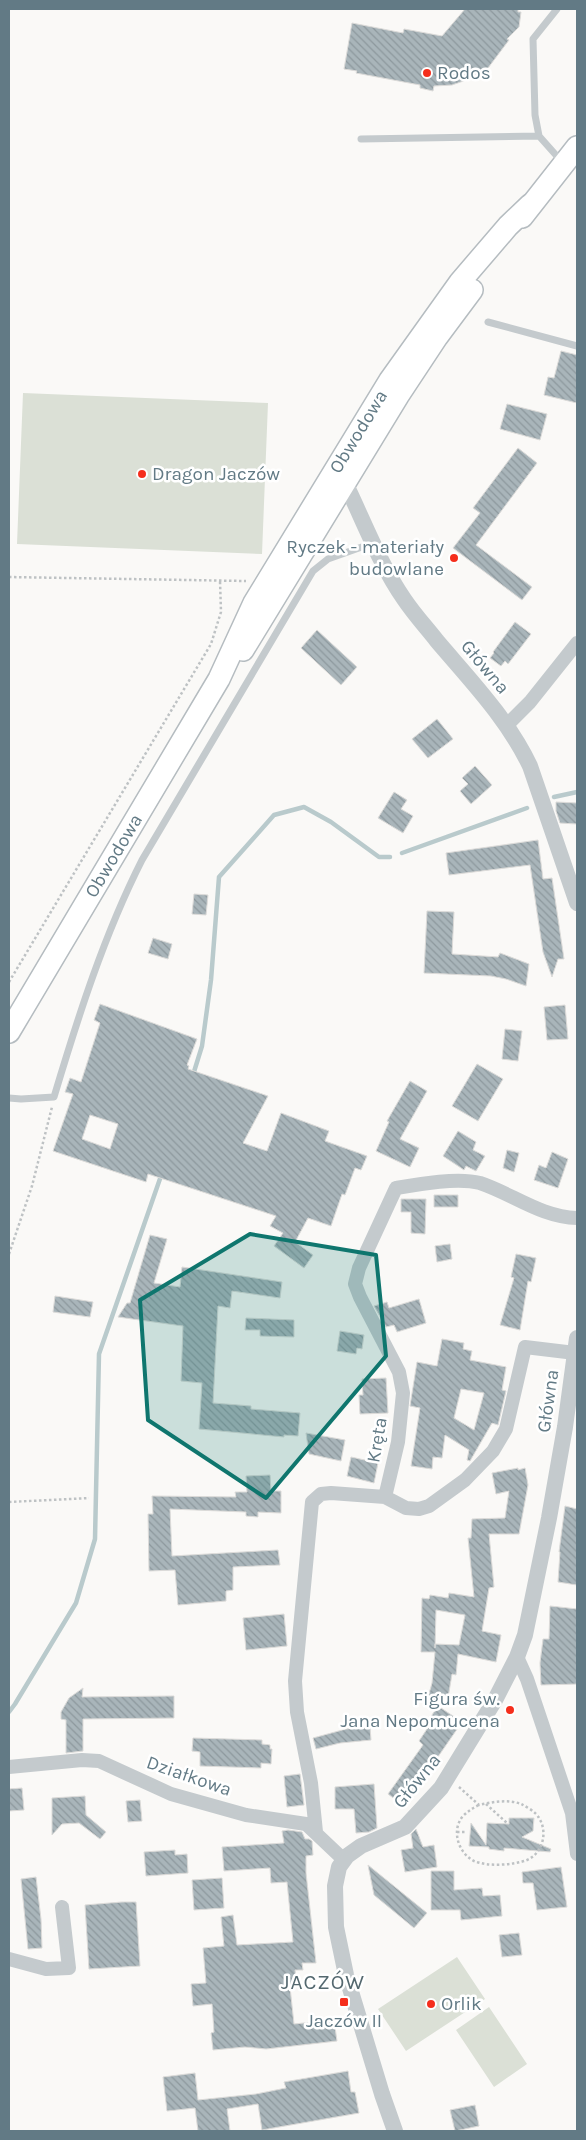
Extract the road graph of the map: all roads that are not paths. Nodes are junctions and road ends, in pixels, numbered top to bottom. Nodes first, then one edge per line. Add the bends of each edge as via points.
1 (557, 9) edge
2 (539, 136) junction
3 (361, 139) dead end
4 (571, 155) edge
5 (488, 322) dead end
6 (577, 346) edge
7 (338, 479) junction
8 (373, 543) junction
9 (577, 643) edge
10 (219, 679) junction
11 (507, 725) junction
12 (577, 903) edge
13 (9, 1032) edge
14 (9, 1098) edge
15 (577, 1218) edge
16 (576, 1346) edge
17 (385, 1497) junction
18 (516, 1657) junction
19 (9, 1768) edge
20 (316, 1832) junction
21 (577, 1854) edge
22 (344, 1860) junction
23 (62, 1907) dead end
24 (9, 1959) edge
25 (395, 2131) edge

1 - 2 lane via 533,39 534,115
2 - 3 lane
2 - 4 lane
4 - 7 main road, Obwodowa via 530,205
5 - 6 lane
7 - 8 street, Główna
7 - 10 main road, Obwodowa via 254,634
7 - 10 main road, Obwodowa via 267,583 245,621
8 - 11 street, Główna via 404,600
8 - 14 lane via 328,559 313,572 142,860 110,931 54,1097
9 - 11 street via 530,702
10 - 13 main road, Obwodowa
11 - 12 street, Główna via 530,766
15 - 17 street, Kręta via 560,1217 478,1183 441,1182 396,1188 358,1268 355,1284 399,1372 403,1393 398,1442
16 - 17 street via 525,1347 506,1429 493,1451 465,1480 429,1506 419,1509 406,1508
16 - 18 street, Główna via 538,1576 525,1635
17 - 20 street via 331,1493 321,1494 312,1502 295,1681 296,1712 311,1783
18 - 21 street via 527,1679 572,1812
18 - 22 street, Główna via 492,1706 448,1778 419,1814 406,1827 361,1846
19 - 20 street, Działkowa via 99,1761 172,1794 246,1815 306,1824
20 - 22 street, Działkowa
22 - 25 street via 336,1886 336,1927 346,1975
23 - 24 street via 69,1968 46,1969

